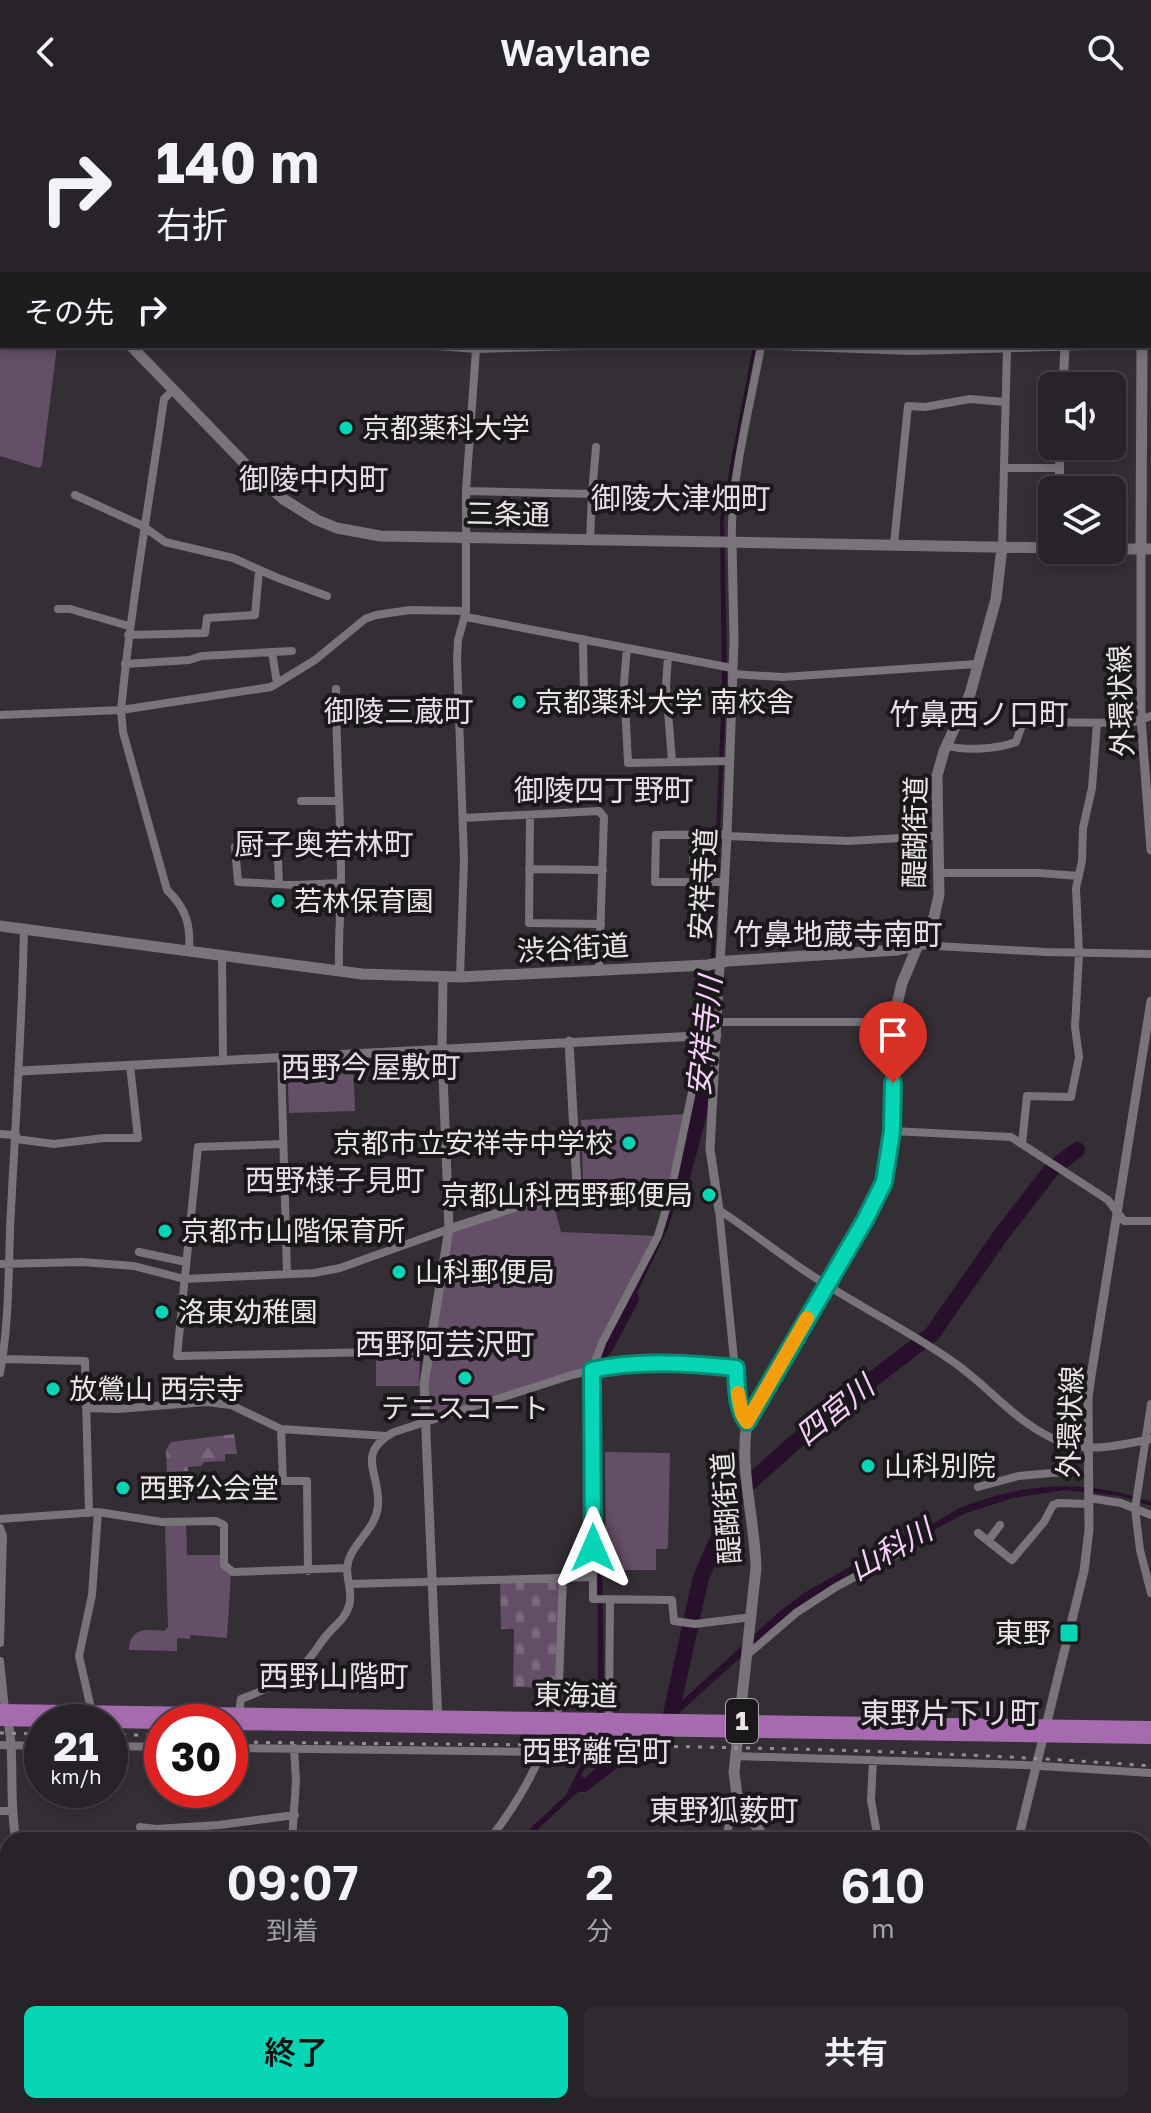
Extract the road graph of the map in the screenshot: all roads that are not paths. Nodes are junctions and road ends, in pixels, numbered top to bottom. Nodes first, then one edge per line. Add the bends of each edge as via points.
1 (133, 348) edge
2 (463, 348) edge
3 (511, 348) edge
4 (761, 348) edge
5 (820, 348) edge
6 (1007, 348) edge
7 (1065, 348) edge
8 (1142, 348) edge
9 (476, 349) junction
10 (1064, 372) edge
11 (173, 390) junction
12 (1005, 402) junction
13 (1147, 412) edge
14 (596, 447) dead end
15 (1059, 460) edge
16 (1004, 468) junction
17 (1059, 468) junction
18 (1059, 476) edge
19 (466, 491) junction
20 (592, 494) junction
21 (75, 495) dead end
22 (143, 526) junction
23 (467, 537) junction
24 (590, 540) junction
25 (725, 542) junction
26 (894, 544) junction
27 (1002, 547) junction
28 (1038, 548) edge
29 (1146, 549) edge
30 (259, 571) junction
31 (327, 596) dead end
32 (58, 609) dead end
33 (466, 614) junction
34 (128, 630) junction
35 (1151, 630) edge
36 (1140, 636) junction
37 (583, 639) junction
38 (627, 648) junction
39 (292, 651) dead end
40 (272, 652) junction
41 (668, 656) junction
42 (125, 664) junction
43 (977, 664) junction
44 (732, 671) junction
45 (277, 683) junction
46 (336, 689) dead end
47 (584, 699) dead end
48 (121, 710) junction
49 (0, 715) edge
50 (1146, 717) edge
51 (1097, 723) junction
52 (948, 746) junction
53 (672, 761) junction
54 (730, 761) junction
55 (301, 801) dead end
56 (338, 801) junction
57 (530, 815) junction
58 (464, 818) junction
59 (1150, 820) edge
60 (694, 834) junction
61 (727, 835) junction
62 (936, 836) junction
63 (277, 837) dead end
64 (235, 847) dead end
65 (1151, 850) edge
66 (529, 869) junction
67 (603, 870) junction
68 (938, 873) junction
69 (1079, 876) junction
70 (693, 882) junction
71 (724, 882) junction
72 (341, 883) junction
73 (279, 884) junction
74 (601, 924) junction
75 (0, 926) edge
76 (24, 929) junction
77 (918, 945) junction
78 (189, 951) junction
79 (1079, 953) junction
80 (1151, 954) edge
81 (222, 955) junction
82 (715, 963) junction
83 (599, 970) junction
84 (339, 971) junction
85 (443, 977) junction
86 (460, 977) junction
87 (1151, 1001) edge
88 (718, 1022) junction
89 (896, 1022) junction
90 (704, 1035) junction
91 (717, 1035) junction
92 (569, 1041) junction
93 (442, 1049) junction
94 (281, 1057) junction
95 (223, 1060) junction
96 (130, 1065) junction
97 (21, 1071) junction
98 (892, 1131) junction
99 (0, 1134) edge
100 (16, 1137) junction
101 (283, 1144) junction
102 (1022, 1144) junction
103 (719, 1210) junction
104 (1117, 1212) junction
105 (1151, 1221) edge
106 (449, 1229) junction
107 (139, 1252) dead end
108 (186, 1262) junction
109 (5, 1264) edge
110 (287, 1274) junction
111 (184, 1279) junction
112 (826, 1285) junction
113 (4, 1320) edge
114 (429, 1351) junction
115 (3, 1359) junction
116 (736, 1368) junction
117 (592, 1370) junction
118 (0, 1373) edge
119 (1151, 1404) edge
120 (86, 1408) junction
121 (747, 1422) junction
122 (425, 1423) junction
123 (1149, 1428) edge
124 (281, 1429) junction
125 (386, 1436) junction
126 (1148, 1439) edge
127 (1074, 1446) junction
128 (1088, 1448) junction
129 (978, 1487) dead end
130 (1089, 1499) junction
131 (1135, 1507) junction
132 (94, 1512) junction
133 (1151, 1515) edge
134 (0, 1519) edge
135 (1000, 1525) dead end
136 (0, 1528) edge
137 (978, 1533) dead end
138 (988, 1541) junction
139 (901, 1552) dead end
140 (346, 1568) junction
141 (308, 1571) junction
142 (563, 1577) junction
143 (593, 1577) junction
144 (433, 1581) junction
145 (349, 1584) junction
146 (1151, 1593) edge
147 (609, 1600) junction
148 (752, 1622) junction
149 (0, 1643) edge
150 (747, 1652) junction
151 (0, 1661) edge
152 (89, 1704) edge
153 (240, 1704) edge
154 (558, 1709) dead end
155 (609, 1713) dead end
156 (248, 1714) edge
157 (3, 1715) edge
158 (24, 1716) edge
159 (438, 1722) junction
160 (248, 1724) edge
161 (738, 1726) junction
162 (1151, 1727) edge
163 (1044, 1731) junction
164 (1151, 1738) edge
165 (0, 1745) edge
166 (12, 1745) junction
167 (24, 1745) edge
168 (248, 1748) edge
169 (294, 1748) junction
170 (735, 1756) junction
171 (873, 1760) junction
172 (1036, 1766) junction
173 (1151, 1773) edge
174 (737, 1796) junction
175 (0, 1811) edge
176 (12, 1811) junction
177 (295, 1815) junction
178 (140, 1827) dead end
179 (156, 1829) junction
180 (15, 1832) edge
181 (156, 1832) edge
182 (293, 1832) edge
183 (494, 1832) edge
184 (727, 1832) edge
185 (760, 1832) edge
186 (877, 1832) edge
187 (1020, 1832) edge

1 - 11 main road, 三条通
2 - 9 street
3 - 9 street
4 - 25 street, 安祥寺道
5 - 6 street
6 - 12 street
7 - 10 street
8 - 13 main road
9 - 19 street
11 - 22 street via 164,399
11 - 23 main road, 三条通 via 268,487 317,520 380,536
12 - 16 street
12 - 26 street via 970,399 908,406
13 - 29 main road
14 - 20 street
15 - 17 street
16 - 17 street
16 - 27 street
17 - 18 street
19 - 20 street
19 - 23 street
20 - 24 street
21 - 22 street
22 - 30 street via 165,542 233,558
22 - 34 street
23 - 24 main road, 三条通
23 - 33 street
24 - 25 main road, 三条通
25 - 26 main road, 三条通
25 - 44 street, 安祥寺道 via 734,597
26 - 27 main road, 三条通
27 - 28 main road, 三条通
27 - 43 main road, 醍醐街道 via 996,599
29 - 36 street, 外環状線
30 - 31 street
30 - 34 street via 255,615 207,618 205,633
32 - 34 street
33 - 37 street
33 - 45 street via 410,610 376,615
33 - 58 street via 457,659
34 - 42 street
35 - 36 street
36 - 50 street, 外環状線
37 - 38 street
37 - 47 street
38 - 41 street
38 - 53 street via 628,763
39 - 40 street
40 - 42 street
40 - 45 street
41 - 44 street
41 - 53 street
42 - 48 street
43 - 44 street via 783,677
43 - 52 main road, 醍醐街道
44 - 54 street, 安祥寺道
45 - 48 street
46 - 56 street
48 - 49 street
48 - 78 street via 167,890 188,920
50 - 51 street via 1131,723
50 - 59 street, 外環状線
51 - 52 street via 1023,722 1016,742 1006,746
51 - 69 street
52 - 62 main road, 醍醐街道 via 937,776
53 - 54 street
54 - 61 street, 安祥寺道
55 - 56 street
56 - 72 street
57 - 58 street
57 - 66 street
57 - 67 street via 599,811 604,817
58 - 86 street
59 - 65 street, 外環状線
60 - 61 street
60 - 70 street
60 - 70 street via 656,835 655,882
61 - 62 street via 848,841
61 - 71 street, 安祥寺道
62 - 68 main road, 醍醐街道
63 - 73 street
64 - 73 street via 238,882
66 - 67 street
66 - 74 street via 529,923
67 - 74 street
68 - 69 street
68 - 77 main road, 醍醐街道 via 937,908
69 - 79 street
70 - 71 street
71 - 82 street, 安祥寺道
72 - 73 street
72 - 84 street
74 - 83 street
75 - 76 main road, 渋谷街道
76 - 78 main road, 渋谷街道
76 - 97 street
77 - 79 street, 渋谷街道
77 - 82 main road, 渋谷街道
77 - 89 main road, 醍醐街道 via 902,983
78 - 81 main road, 渋谷街道
79 - 80 street, 渋谷街道
79 - 102 street via 1079,1057 1071,1097 1027,1096
81 - 84 main road, 渋谷街道
81 - 95 street
82 - 83 main road, 渋谷街道
82 - 88 street, 安祥寺道
83 - 86 main road, 渋谷街道
84 - 85 main road, 渋谷街道
85 - 86 main road, 渋谷街道
85 - 93 street
87 - 104 street, 外環状線
88 - 89 street
88 - 91 street, 安祥寺道
89 - 98 main road, 醍醐街道
90 - 91 street
90 - 92 street
90 - 117 street via 658,1236
91 - 103 street, 安祥寺道 via 710,1149
92 - 93 street
92 - 106 street via 577,1187
93 - 94 street
93 - 106 street
94 - 95 street
94 - 101 street
95 - 96 street
96 - 97 street
96 - 100 street via 138,1138 54,1144
97 - 100 street
98 - 102 street via 1007,1136
98 - 112 main road, 醍醐街道 via 884,1182
99 - 100 street
100 - 109 street
101 - 108 street via 198,1147
101 - 110 street
102 - 104 street via 1108,1200
103 - 112 street
103 - 116 street, 安祥寺道
104 - 105 street via 1124,1221
104 - 128 street, 外環状線 via 1091,1376
106 - 110 street via 340,1268
106 - 114 street
107 - 108 street
108 - 111 street
109 - 111 street via 134,1266
109 - 113 street
110 - 111 street
111 - 114 street via 177,1356
112 - 121 main road, 醍醐街道
112 - 127 street via 909,1331 1035,1429
113 - 115 street
114 - 122 street
115 - 118 street
115 - 120 street via 85,1361
116 - 117 street via 691,1364
116 - 121 street, 安祥寺道 via 738,1399
117 - 122 street
117 - 143 street
119 - 123 street
120 - 124 street via 206,1402 231,1405
120 - 132 street
121 - 148 main road, 醍醐街道 via 755,1556
122 - 125 street
122 - 144 street
123 - 126 street
124 - 125 street
124 - 141 street via 283,1481 307,1481
125 - 140 street via 371,1458 378,1492 376,1517
126 - 128 street
126 - 131 street
127 - 128 street
127 - 129 street via 1064,1472
128 - 130 street, 外環状線
130 - 131 street
130 - 138 street via 1053,1505 1012,1560
130 - 163 street, 外環状線 via 1084,1571
131 - 133 street
131 - 146 street
132 - 134 street
132 - 141 street via 162,1522 220,1522 224,1565 230,1571
132 - 152 street via 92,1595 79,1656
135 - 138 street
136 - 149 street
137 - 138 street
139 - 150 street via 836,1587
140 - 141 street
140 - 145 street
142 - 143 street
142 - 144 street
142 - 154 street
143 - 147 street via 593,1599
144 - 145 street
144 - 159 street
145 - 153 street via 344,1619 305,1664
147 - 148 street via 672,1600 674,1621
147 - 155 street
148 - 150 main road, 醍醐街道
150 - 161 main road, 醍醐街道
151 - 157 street
156 - 159 highway, 東海道 / 1
157 - 158 highway, 東海道 / 1
157 - 166 street
159 - 160 highway, 東海道 / 1
159 - 161 highway, 東海道 / 1
161 - 163 highway, 東海道 / 1
161 - 170 main road, 醍醐街道
162 - 163 highway, 東海道 / 1
163 - 164 highway, 東海道 / 1
163 - 172 street, 外環状線
165 - 166 street
166 - 167 street
166 - 176 street
168 - 169 street
169 - 177 street
169 - 183 street via 543,1750
170 - 171 street
170 - 174 main road, 醍醐街道
171 - 172 street
171 - 186 street
172 - 173 street
172 - 187 street, 外環状線
174 - 184 street
174 - 185 main road, 醍醐街道
175 - 176 street
176 - 180 street
177 - 179 street
177 - 182 street
178 - 179 street
179 - 181 street

